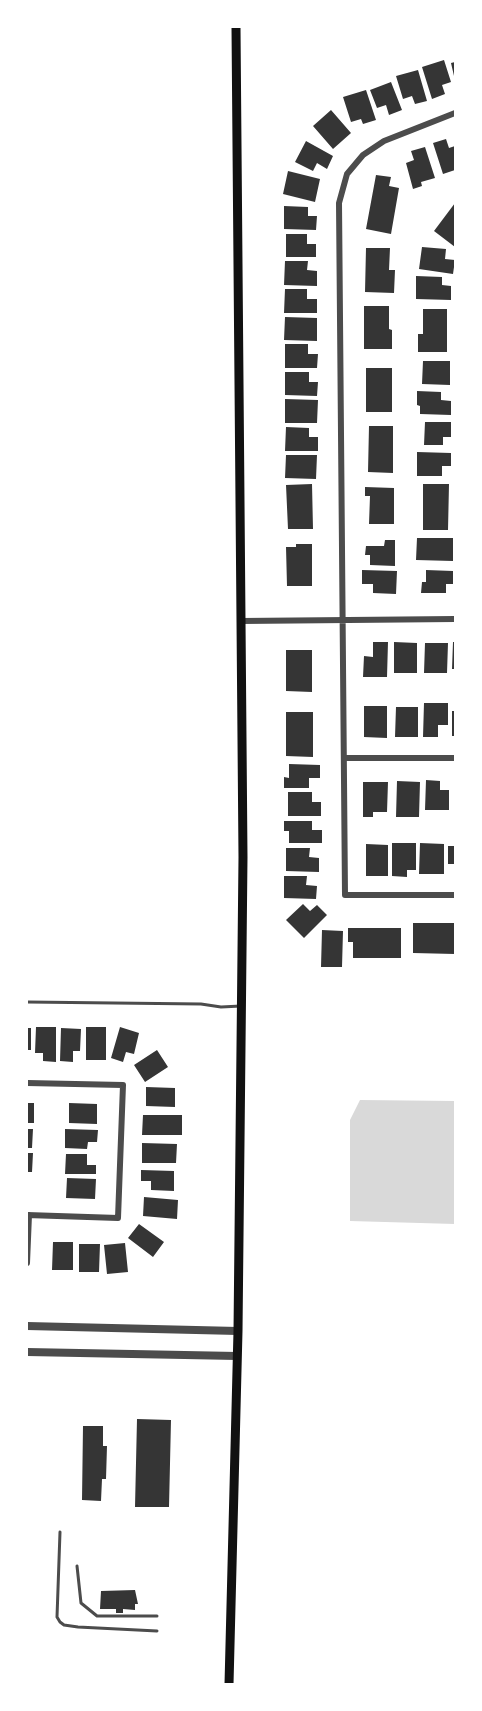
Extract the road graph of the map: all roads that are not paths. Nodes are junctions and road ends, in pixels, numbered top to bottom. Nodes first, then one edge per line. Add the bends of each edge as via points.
1 (236, 27) edge
2 (455, 113) edge
3 (455, 618) edge
4 (343, 620) junction
5 (241, 621) junction
6 (344, 758) junction
7 (455, 758) edge
8 (455, 895) edge
9 (27, 1002) edge
10 (242, 1006) junction
11 (27, 1083) edge
12 (28, 1215) edge
13 (27, 1263) edge
14 (27, 1326) edge
15 (238, 1331) junction
16 (27, 1352) edge
17 (237, 1356) junction
18 (60, 1532) dead end
19 (77, 1566) dead end
20 (157, 1616) dead end
21 (157, 1631) dead end
22 (229, 1684) edge

1 - 5 main road
2 - 4 street via 384,141 363,155 347,174 339,203
3 - 4 street
4 - 5 street
4 - 6 street
5 - 10 main road
6 - 7 street
6 - 8 street via 345,895
9 - 10 lane
10 - 15 main road
11 - 12 street via 123,1084 118,1218
12 - 13 street
14 - 15 street
15 - 17 main road
16 - 17 street
17 - 22 main road
18 - 21 lane via 60,1622 78,1627
19 - 20 lane via 81,1603 97,1616

